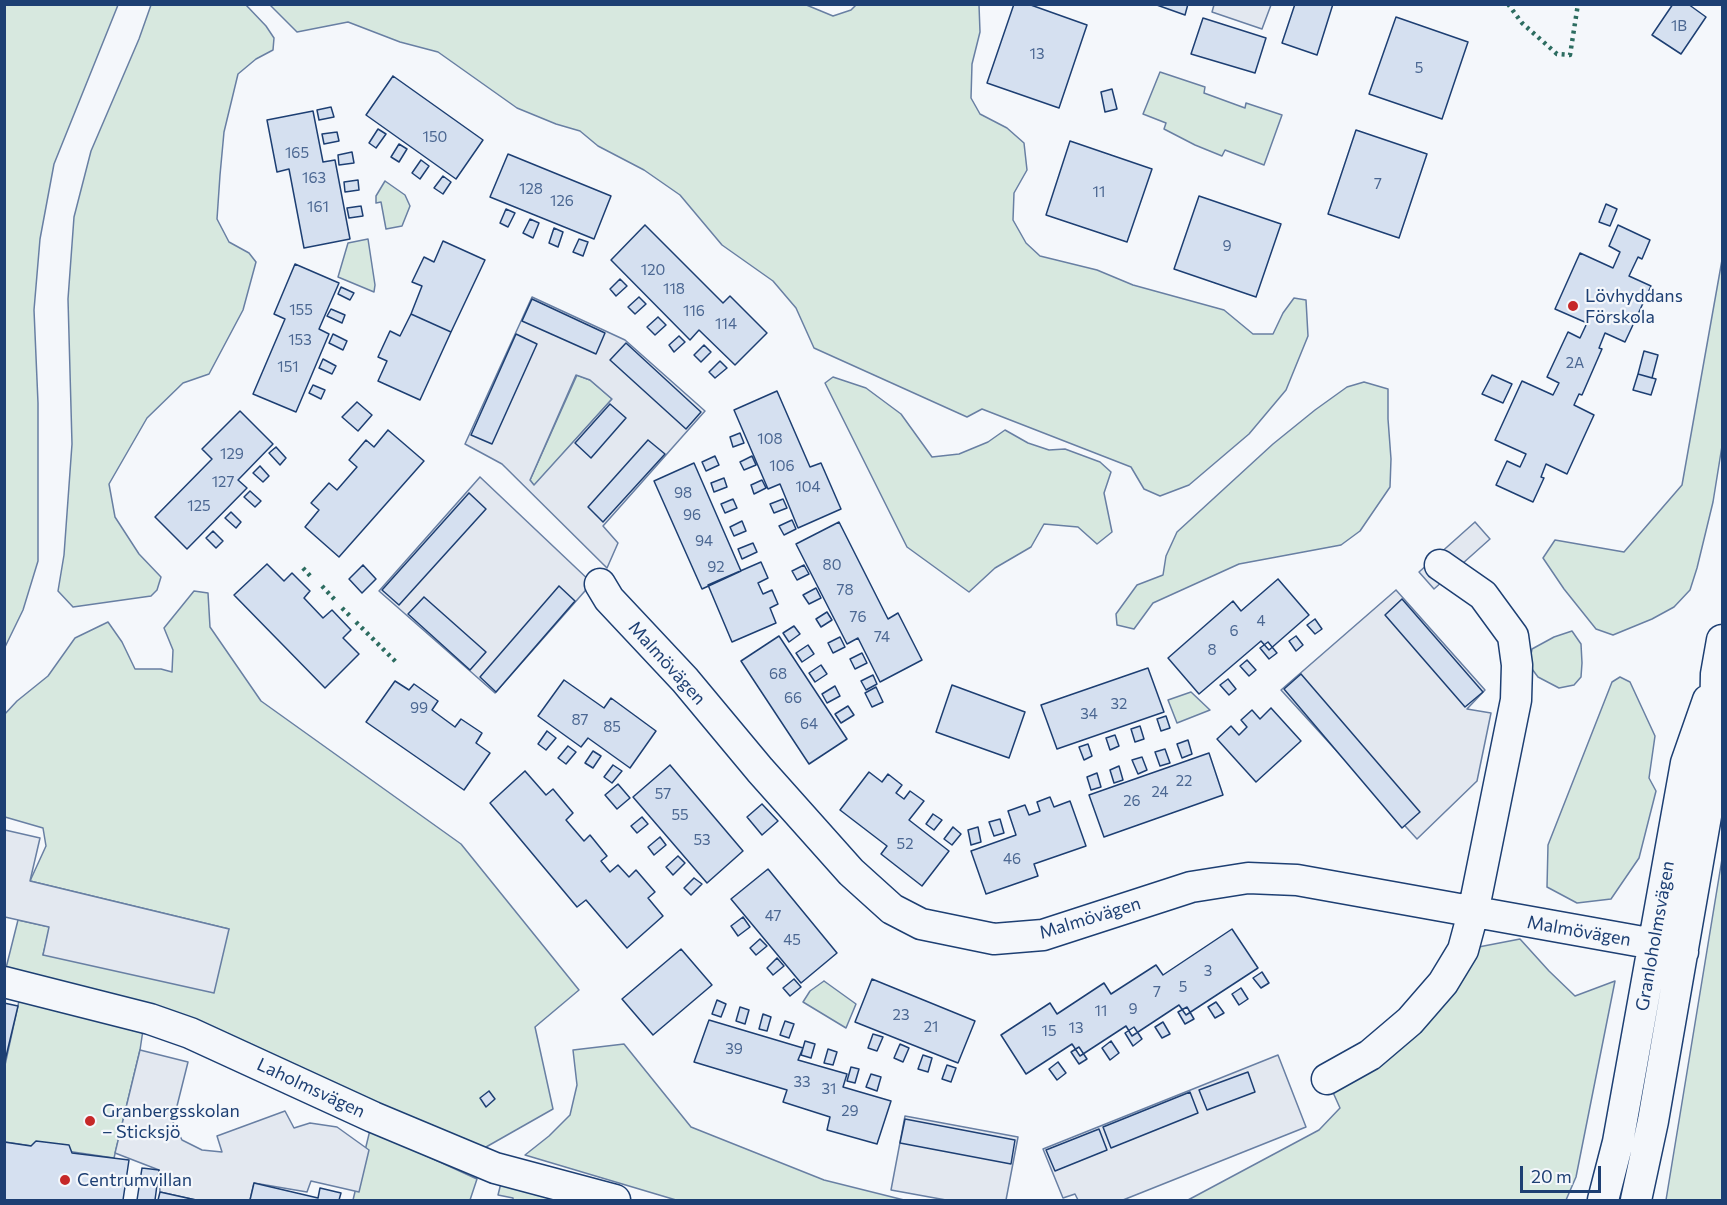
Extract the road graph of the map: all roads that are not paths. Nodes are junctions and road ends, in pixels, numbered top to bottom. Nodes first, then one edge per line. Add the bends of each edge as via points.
1 (1440, 565) dead end
2 (600, 584) dead end
3 (1722, 640) edge
4 (1716, 674) junction
5 (1473, 913) junction
6 (1654, 944) junction
7 (1683, 952) junction
8 (4, 982) edge
9 (1327, 1078) dead end
10 (615, 1200) edge
11 (1603, 1200) edge
12 (1636, 1200) edge

1 - 5 street via 1483,595 1513,636 1517,665 1516,700
2 - 5 street, Malmövägen via 609,599 685,680 851,872 892,909 921,924 994,939 1042,935 1191,887 1248,878 1297,880
3 - 4 street, Granloholmsvägen
4 - 6 street, Granloholmsvägen via 1686,763
4 - 7 street, Granloholmsvägen via 1714,770
5 - 6 street, Malmövägen
5 - 9 street via 1463,950 1443,983 1410,1021 1370,1055
6 - 7 street, Malmövägen
6 - 11 street, Granloholmsvägen via 1618,1142
7 - 12 street, Granloholmsvägen
8 - 10 street, Laholmsvägen via 190,1033 495,1168

